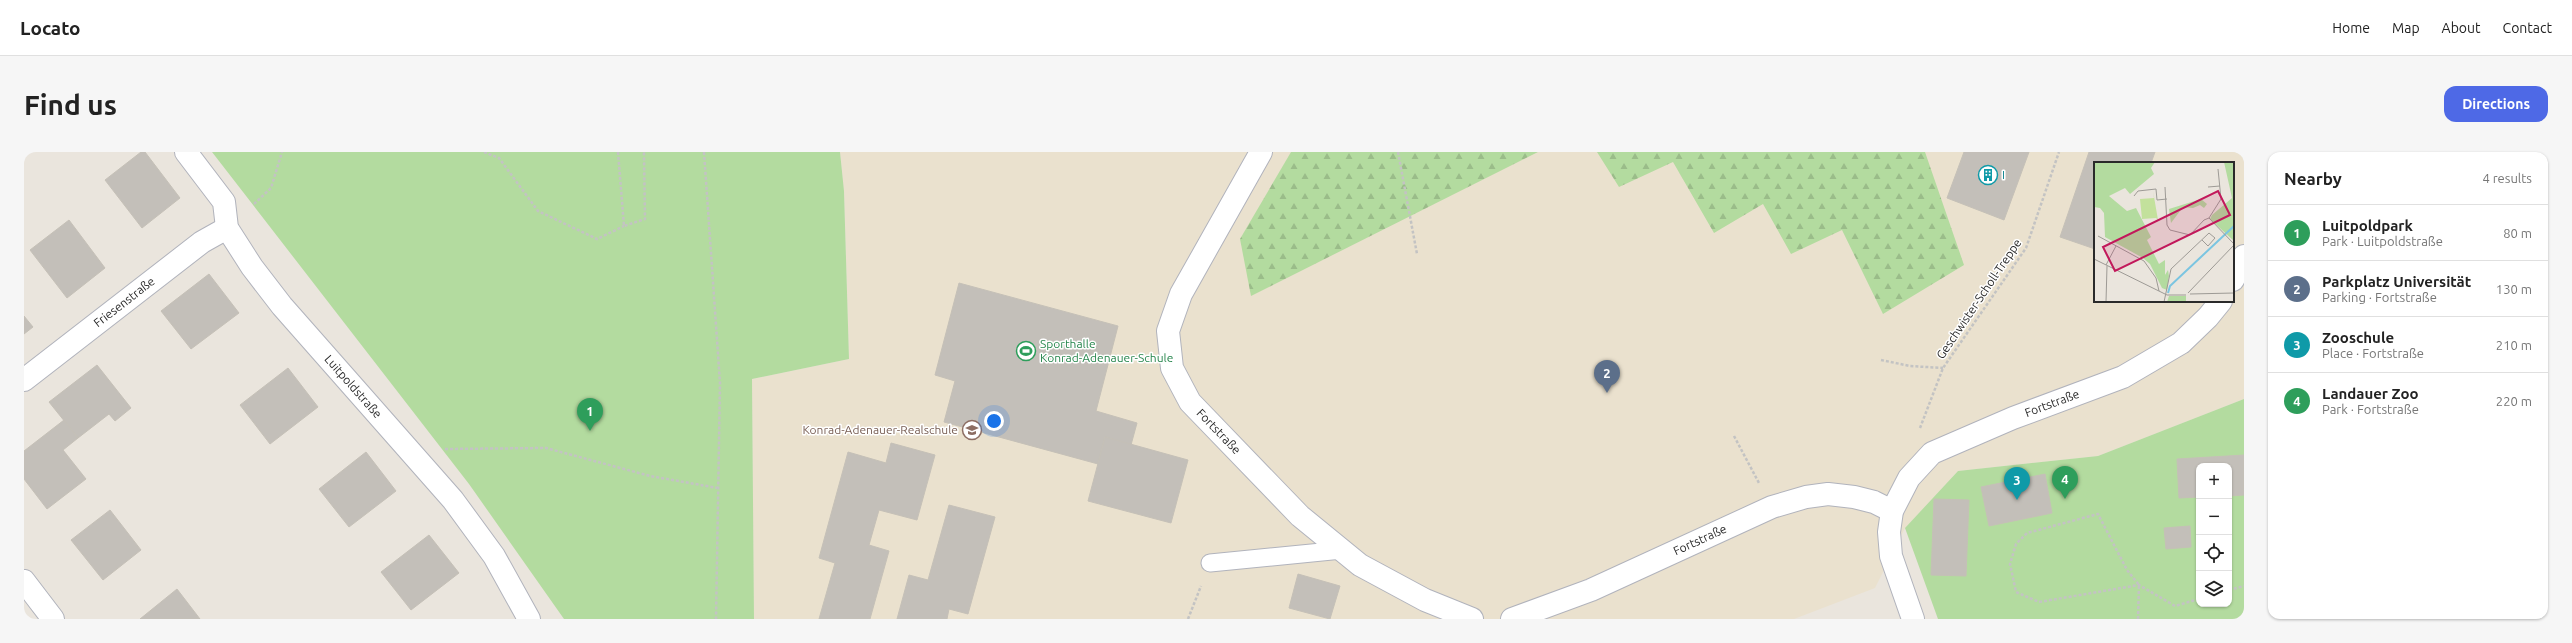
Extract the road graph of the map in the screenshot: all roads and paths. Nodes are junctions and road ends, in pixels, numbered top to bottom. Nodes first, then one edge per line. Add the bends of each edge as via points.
1 (186, 152) edge
2 (282, 152) edge
3 (484, 152) edge
4 (618, 152) edge
5 (644, 152) edge
6 (704, 152) edge
7 (1261, 152) edge
8 (1398, 152) edge
9 (2060, 152) edge
10 (624, 226) junction
11 (227, 228) junction
12 (1417, 254) dead end
13 (2244, 256) edge
14 (2234, 278) edge
15 (2220, 302) edge
16 (1881, 360) dead end
17 (1943, 368) junction
18 (24, 380) edge
19 (1917, 433) dead end
20 (1734, 436) dead end
21 (419, 460) junction
22 (1752, 469) dead end
23 (718, 488) junction
24 (1892, 511) junction
25 (1342, 550) junction
26 (1210, 563) joint
27 (24, 582) edge
28 (2139, 585) junction
29 (2244, 586) edge
30 (2232, 589) edge
31 (2196, 600) edge
32 (54, 619) edge
33 (529, 619) edge
34 (716, 619) edge
35 (1188, 619) edge
36 (1472, 619) edge
37 (1512, 619) edge
38 (1914, 619) edge
39 (2138, 619) edge

1 - 11 street, Luitpoldstraße via 224,202
2 - 11 path via 271,188
3 - 10 path via 499,158 538,211 597,239
4 - 10 path
5 - 10 path via 645,219
6 - 23 path via 720,383
7 - 25 street, Fortstraße via 1181,294 1168,331 1172,368 1190,402 1300,516
8 - 12 path
9 - 17 path, Geschwister-Scholl-Treppe via 2026,248
11 - 18 street, Friesenstraße via 202,242
11 - 21 street, Luitpoldstraße via 282,306
13 - 14 street
15 - 24 street, Fortstraße via 2181,344 2123,376 2013,418 1932,453 1908,478
16 - 17 path via 1910,366
17 - 19 path, Geschwister-Scholl-Treppe
20 - 22 path
21 - 23 path via 431,449 546,448 650,476
21 - 33 street, Luitpoldstraße via 453,500 494,556
23 - 34 path
24 - 37 street, Fortstraße via 1874,502 1854,497 1828,494 1806,497 1772,507 1591,590
24 - 38 street, Fortstraße via 1889,532 1891,556
25 - 26 lane
25 - 36 street, Fortstraße via 1360,565 1425,600
26 - 35 path
27 - 32 street
28 - 28 path via 2127,570 2098,514 2027,532 2016,544 2010,564 2016,592 2039,602
28 - 31 path via 2175,606
28 - 39 path
29 - 30 path

